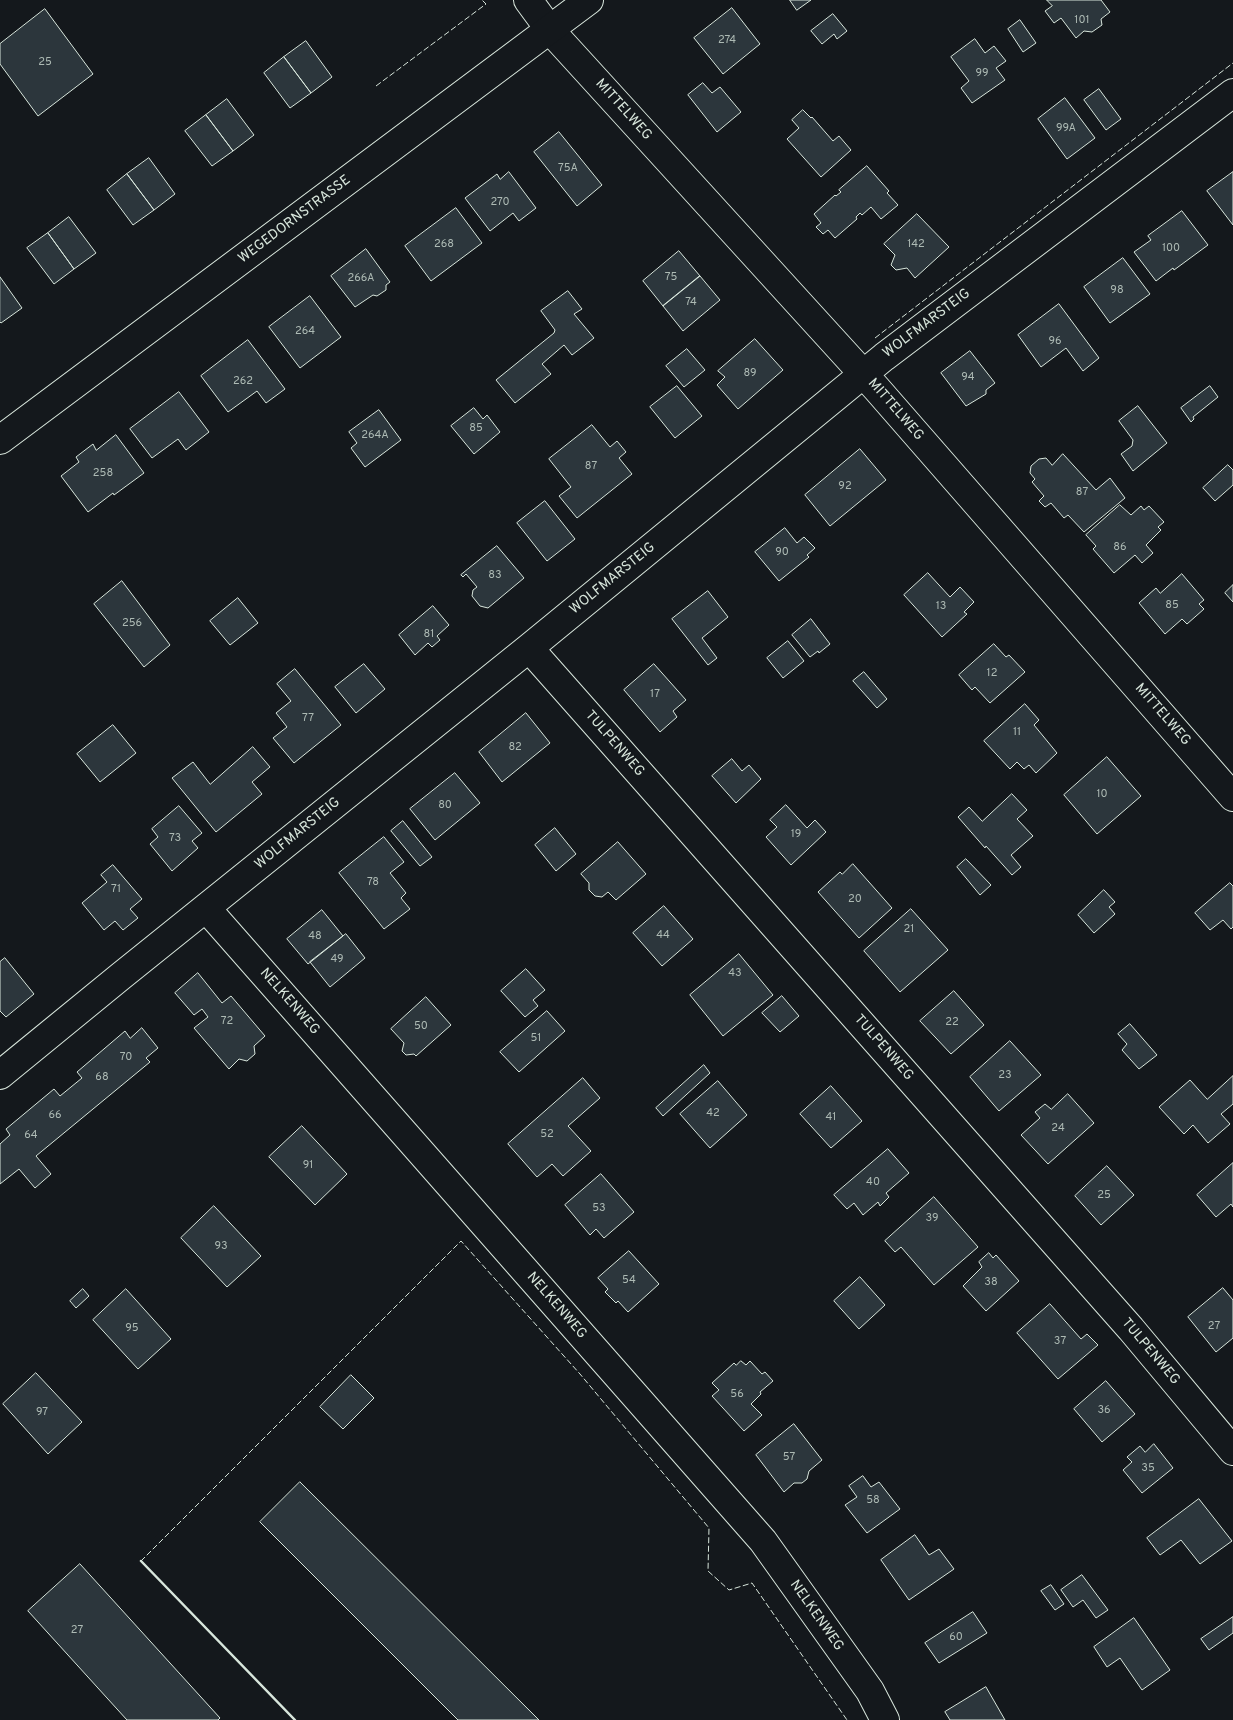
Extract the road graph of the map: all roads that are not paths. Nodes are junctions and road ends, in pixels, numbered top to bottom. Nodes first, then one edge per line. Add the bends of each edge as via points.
1 (528, 0) edge
2 (589, 0) edge
3 (550, 30) junction
4 (1233, 93) edge
5 (863, 374) junction
6 (0, 440) edge
7 (529, 648) junction
8 (1233, 797) edge
9 (206, 908) junction
10 (0, 1076) edge
11 (1233, 1451) edge
12 (886, 1720) edge

1 - 3 street, MITTELWEG
2 - 3 street, WEGEDORNSTRASSE
3 - 5 street, MITTELWEG
3 - 6 street, WEGEDORNSTRASSE
4 - 5 street, WOLFMARSTEIG
5 - 7 street, WOLFMARSTEIG
5 - 8 street, MITTELWEG
7 - 9 street, WOLFMARSTEIG
7 - 11 street, TULPENWEG via 1131,1329
9 - 10 street, WOLFMARSTEIG
9 - 12 street, NELKENWEG via 763,1541 870,1691

